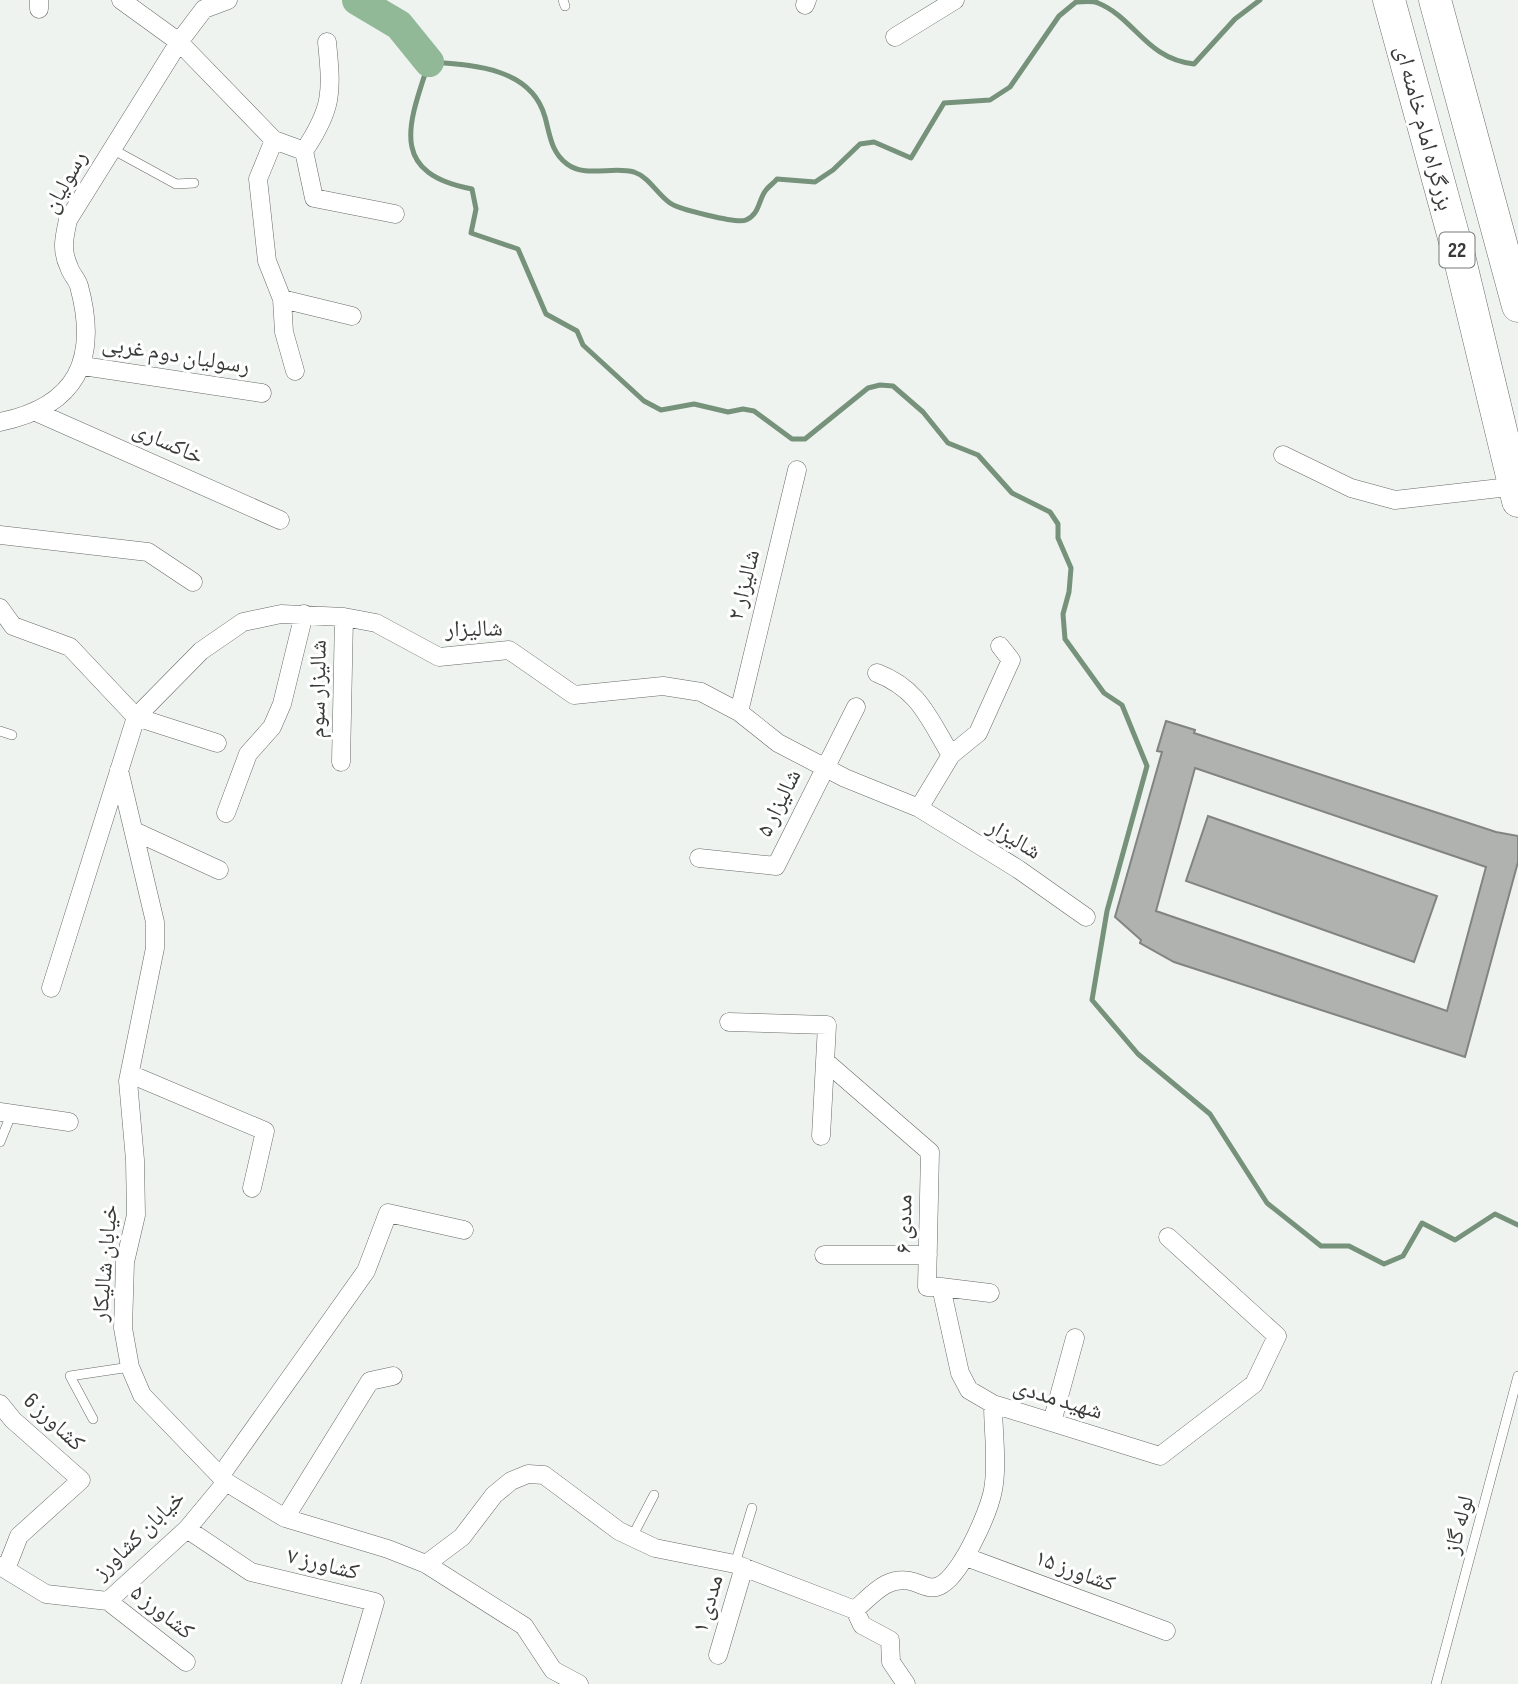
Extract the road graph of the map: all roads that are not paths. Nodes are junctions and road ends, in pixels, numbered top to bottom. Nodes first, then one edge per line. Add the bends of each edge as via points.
1 (121, 0) edge
2 (228, 0) edge
3 (956, 0) edge
4 (1389, 0) edge
5 (1435, 0) edge
6 (204, 4) edge
7 (895, 37) dead end
8 (179, 41) junction
9 (327, 42) dead end
10 (274, 140) junction
11 (113, 149) junction
12 (304, 151) junction
13 (194, 183) dead end
14 (395, 214) dead end
15 (282, 299) junction
16 (1518, 306) edge
17 (352, 316) dead end
18 (83, 366) junction
19 (295, 371) dead end
20 (262, 393) dead end
21 (36, 412) junction
22 (0, 422) edge
23 (1283, 455) dead end
24 (797, 470) dead end
25 (1517, 491) edge
26 (280, 520) dead end
27 (0, 535) edge
28 (193, 582) dead end
29 (0, 608) edge
30 (304, 614) junction
31 (344, 617) junction
32 (1000, 646) dead end
33 (877, 673) dead end
34 (856, 707) dead end
35 (739, 712) junction
36 (136, 717) junction
37 (0, 731) edge
38 (12, 735) dead end
39 (217, 743) dead end
40 (951, 755) junction
41 (341, 762) dead end
42 (823, 766) junction
43 (119, 770) junction
44 (919, 808) junction
45 (226, 813) dead end
46 (134, 831) junction
47 (699, 858) dead end
48 (219, 870) dead end
49 (1086, 917) dead end
50 (51, 988) dead end
51 (730, 1022) dead end
52 (825, 1061) junction
53 (130, 1074) junction
54 (6, 1113) edge
55 (69, 1122) dead end
56 (821, 1136) dead end
57 (0, 1142) edge
58 (252, 1188) dead end
59 (464, 1230) dead end
60 (1168, 1237) dead end
61 (824, 1255) dead end
62 (928, 1255) junction
63 (941, 1287) junction
64 (990, 1293) dead end
65 (1075, 1338) dead end
66 (130, 1367) junction
67 (393, 1376) dead end
68 (1518, 1376) edge
69 (0, 1404) edge
70 (993, 1404) junction
71 (93, 1419) dead end
72 (1052, 1422) junction
73 (223, 1478) junction
74 (654, 1495) dead end
75 (752, 1508) dead end
76 (285, 1518) junction
77 (187, 1529) junction
78 (632, 1537) junction
79 (967, 1557) junction
80 (426, 1564) junction
81 (740, 1565) junction
82 (3, 1568) edge
83 (108, 1601) junction
84 (855, 1610) junction
85 (1166, 1631) dead end
86 (718, 1655) dead end
87 (186, 1662) dead end
88 (351, 1684) edge
89 (579, 1684) edge
90 (906, 1684) edge
91 (1436, 1684) edge

1 - 8 street
2 - 6 street, رسولیان
3 - 7 street
4 - 25 highway, بزرگراه امام خامنه ای / 22
5 - 16 highway, بزرگراه امام خامنه ای / 22
6 - 8 street, رسولیان
8 - 10 street
8 - 11 street, رسولیان
9 - 12 street via 331,85 324,121
10 - 12 street
10 - 15 street via 258,179 267,261
11 - 13 lane via 176,184
11 - 18 street, رسولیان via 68,220 62,247 79,284 88,347
12 - 14 street via 314,198
15 - 17 street
15 - 19 street via 284,332
18 - 20 street, رسولیان دوم غربی
18 - 21 street via 61,395
21 - 22 street
21 - 26 street, خاکساری
23 - 25 street via 1351,488 1395,500
24 - 35 street, شالیزار ۲
27 - 28 street via 148,552
29 - 36 street via 13,626 70,647
30 - 31 street, شالیزار
30 - 36 street, شالیزار via 243,622 201,651
30 - 45 street via 282,704 272,727 248,754
31 - 35 street, شالیزار via 376,623 439,657 509,650 574,695 663,686 701,692
31 - 41 street, شالیزار سوم
32 - 40 street via 1011,660 978,733
33 - 40 street via 915,694
34 - 42 street
35 - 42 street, شالیزار via 778,743
36 - 39 street
36 - 43 street
37 - 38 lane
40 - 44 street
42 - 44 street, شالیزار
42 - 47 street, شالیزار ۵ via 776,866
43 - 46 street, خیابان شالیکار
43 - 50 street
44 - 49 street, شالیزار
46 - 48 street
46 - 53 street, خیابان شالیکار via 155,922 155,948
51 - 52 street via 827,1026
52 - 56 street
52 - 62 street, مددی ۶ via 930,1152
53 - 58 street via 265,1131
53 - 66 street, خیابان شالیکار via 136,1215 125,1262 123,1328
54 - 55 street
54 - 57 lane
59 - 73 street, خیابان کشاورز via 387,1213 366,1271
60 - 72 street, شهید مددی via 1278,1336 1254,1384 1160,1456
61 - 62 street
62 - 63 street, مددی ۶ via 927,1287
63 - 64 street
63 - 70 street, مددی ۶ via 960,1373 969,1391
65 - 72 street
66 - 71 lane via 70,1376
66 - 73 street, خیابان شالیکار via 142,1395
67 - 76 street via 370,1381
68 - 91 lane, لوله گاز
69 - 82 street, کشاورز 6 via 81,1480 19,1535
70 - 72 street, شهید مددی
70 - 79 street, شهید مددی via 993,1490
73 - 76 street, خیابان شالیکار
73 - 77 street, خیابان کشاورز
74 - 78 lane
75 - 81 lane
76 - 80 street, خیابان شالیکار
77 - 83 street, خیابان کشاورز
77 - 88 street, کشاورز ۷ via 251,1572 375,1602
78 - 80 street via 544,1475 528,1474 494,1494 462,1537
78 - 81 street via 655,1548
79 - 84 street, شهید مددی via 940,1586 930,1588 897,1579 885,1583
79 - 85 street, کشاورز ۱۵
80 - 89 street, خیابان شالیکار via 524,1626 553,1670
81 - 84 street
81 - 86 street, مددی ۱
82 - 83 street, خیابان کشاورز via 46,1594
83 - 87 street, کشاورز ۵
84 - 90 street via 862,1625 890,1640 891,1662

